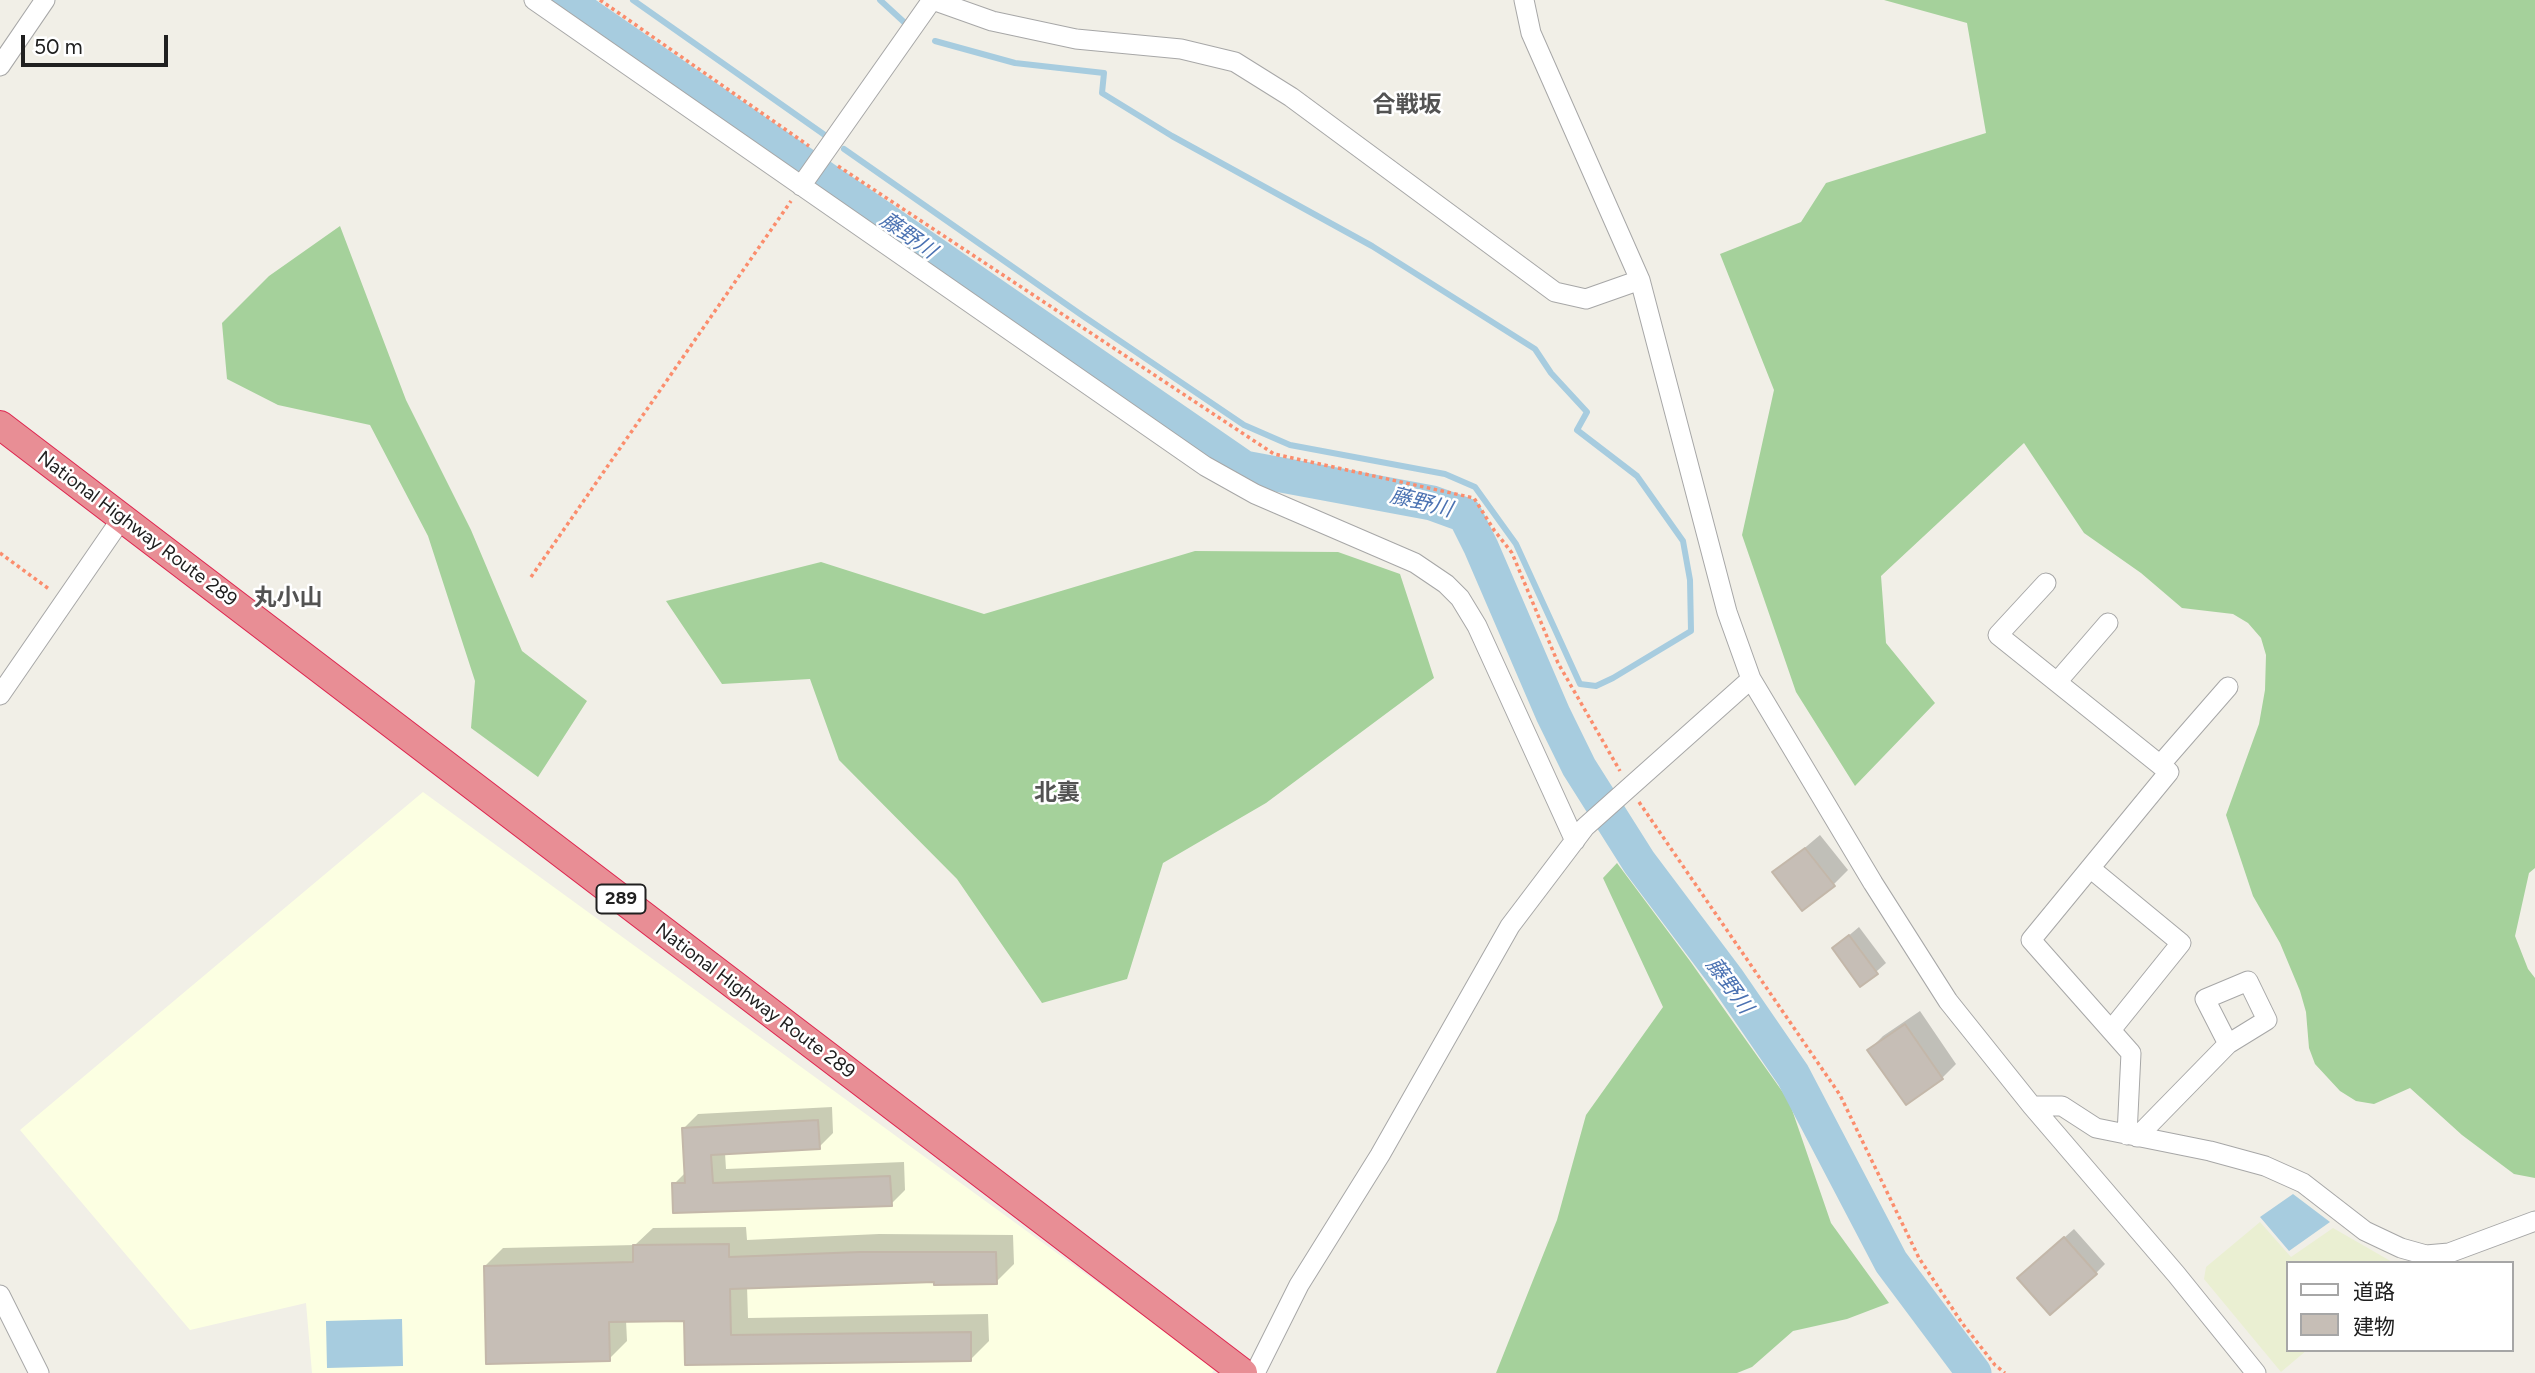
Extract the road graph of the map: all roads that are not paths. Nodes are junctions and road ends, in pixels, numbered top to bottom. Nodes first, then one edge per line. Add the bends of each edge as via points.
1 (45, 0) edge
2 (534, 0) edge
3 (932, 0) edge
4 (1524, 0) edge
5 (0, 66) edge
6 (801, 186) junction
7 (1640, 280) junction
8 (0, 425) edge
9 (122, 518) junction
10 (2046, 583) dead end
11 (2108, 623) dead end
12 (1751, 679) junction
13 (2057, 682) junction
14 (2228, 687) dead end
15 (0, 695) edge
16 (2160, 765) junction
17 (1580, 834) junction
18 (2090, 868) junction
19 (2111, 1030) junction
20 (2228, 1044) dead end
21 (2032, 1106) junction
22 (2132, 1136) junction
23 (2535, 1221) edge
24 (0, 1294) edge
25 (39, 1373) edge
26 (1242, 1373) edge
27 (1255, 1373) edge
28 (2256, 1373) edge

1 - 5 street
2 - 6 street
3 - 6 street
3 - 7 street via 992,21 1076,39 1181,49 1235,62 1291,97 1555,292 1586,299
4 - 7 street via 1531,33
6 - 17 street via 1205,467 1255,494 1415,563 1446,584 1477,626
7 - 12 street via 1727,612
8 - 9 highway, National Highway Route 289 / 289
9 - 15 street
9 - 26 highway, National Highway Route 289 / 289
10 - 13 street via 1998,635
11 - 13 street
12 - 17 street
12 - 21 street via 1948,1001
13 - 16 street
14 - 16 street
16 - 18 street via 2169,772
17 - 27 street via 1510,926 1380,1155 1299,1285
18 - 19 street via 2031,940
18 - 19 street via 2181,943
19 - 22 street via 2131,1053
20 - 22 street
21 - 22 street via 2062,1106 2096,1128
21 - 28 street
22 - 23 street via 2265,1166 2303,1183 2365,1231 2426,1255 2449,1253
24 - 25 street

